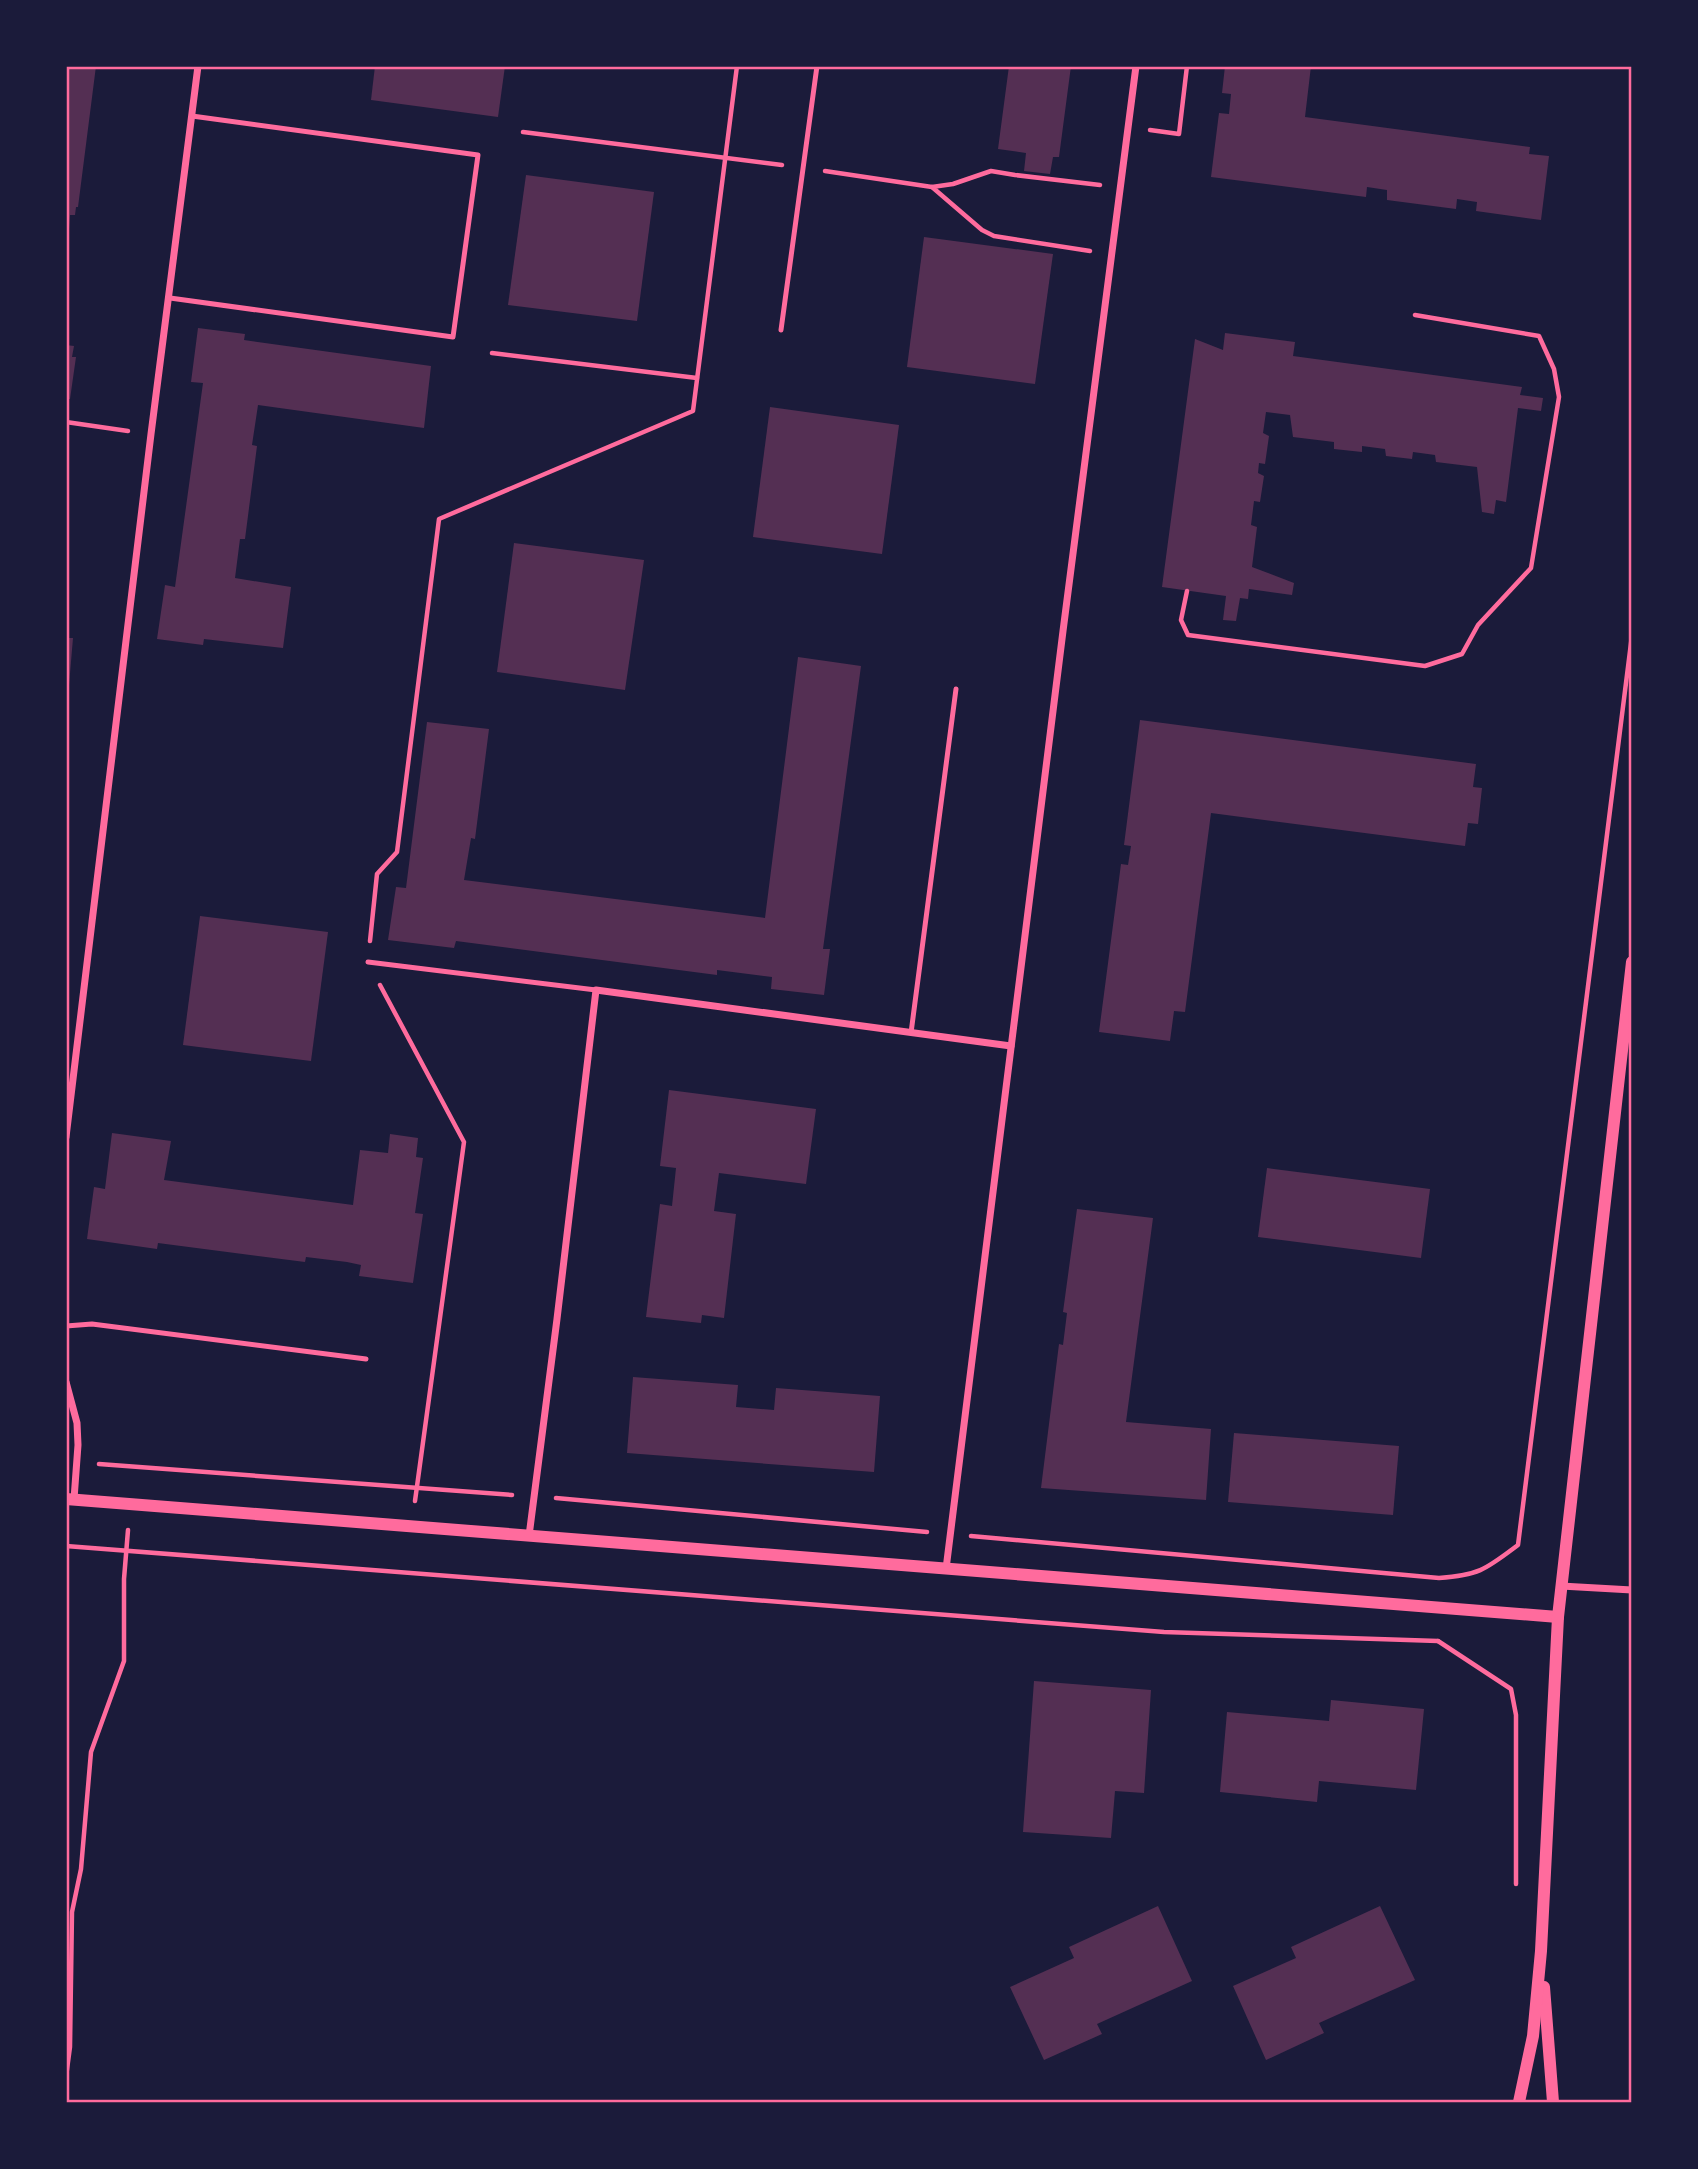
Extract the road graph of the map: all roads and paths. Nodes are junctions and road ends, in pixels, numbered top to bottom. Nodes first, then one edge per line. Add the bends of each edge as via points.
1 (198, 66) edge
2 (737, 66) edge
3 (817, 66) edge
4 (1136, 66) edge
5 (1187, 66) edge
6 (192, 116) junction
7 (1128, 128) junction
8 (523, 132) dead end
9 (725, 159) junction
10 (803, 167) junction
11 (932, 187) junction
12 (1121, 187) junction
13 (1111, 254) junction
14 (170, 298) junction
15 (1415, 315) dead end
16 (781, 330) dead end
17 (492, 353) dead end
18 (697, 378) junction
19 (66, 422) edge
20 (151, 434) junction
21 (1187, 591) dead end
22 (1632, 635) edge
23 (956, 689) dead end
24 (368, 962) junction
25 (1632, 962) edge
26 (596, 990) junction
27 (911, 1033) junction
28 (1011, 1045) junction
29 (66, 1137) edge
30 (66, 1326) edge
31 (366, 1359) dead end
32 (66, 1381) edge
33 (76, 1462) junction
34 (417, 1487) junction
35 (534, 1496) junction
36 (70, 1499) edge
37 (130, 1504) junction
38 (412, 1527) junction
39 (951, 1534) junction
40 (529, 1536) junction
41 (66, 1546) edge
42 (127, 1550) junction
43 (946, 1569) junction
44 (1561, 1586) junction
45 (1632, 1590) edge
46 (1558, 1617) junction
47 (1516, 1889) dead end
48 (1541, 1951) junction
49 (66, 2077) edge
50 (1519, 2102) edge
51 (1553, 2102) edge

1 - 6 street
2 - 9 path
3 - 10 lane
4 - 7 street
5 - 7 path via 1179,134
6 - 14 street
6 - 14 lane via 478,155 453,337
7 - 12 street
8 - 9 path
9 - 10 path
9 - 18 path
10 - 11 path
10 - 16 lane
11 - 12 path via 991,170
11 - 13 path via 994,236
12 - 13 street
13 - 28 street
14 - 20 street
15 - 21 path via 1539,337 1554,369 1559,397 1531,568 1478,625 1461,654 1425,666 1188,635 1181,620
17 - 18 path
18 - 24 path via 693,411 439,519 397,852 377,874
19 - 20 path
20 - 29 street
22 - 39 path via 1518,1545 1486,1569 1439,1578
23 - 27 lane
24 - 26 lane
24 - 34 path via 464,1142
25 - 44 street
26 - 27 street
26 - 35 street
27 - 28 street
28 - 39 street
30 - 31 lane via 92,1324
32 - 33 street via 77,1423
33 - 34 path
33 - 36 street
34 - 35 path
34 - 38 path
35 - 39 path
35 - 40 street
36 - 37 street
37 - 38 street
37 - 42 path
38 - 40 street
39 - 43 street
40 - 43 street
41 - 42 path
42 - 47 path via 1164,1632 1438,1641 1511,1689 1516,1714
42 - 49 path via 124,1661 91,1752 81,1869 72,1912
43 - 46 street
44 - 45 street
44 - 46 street
46 - 48 street
48 - 50 street via 1533,2036
48 - 51 street

